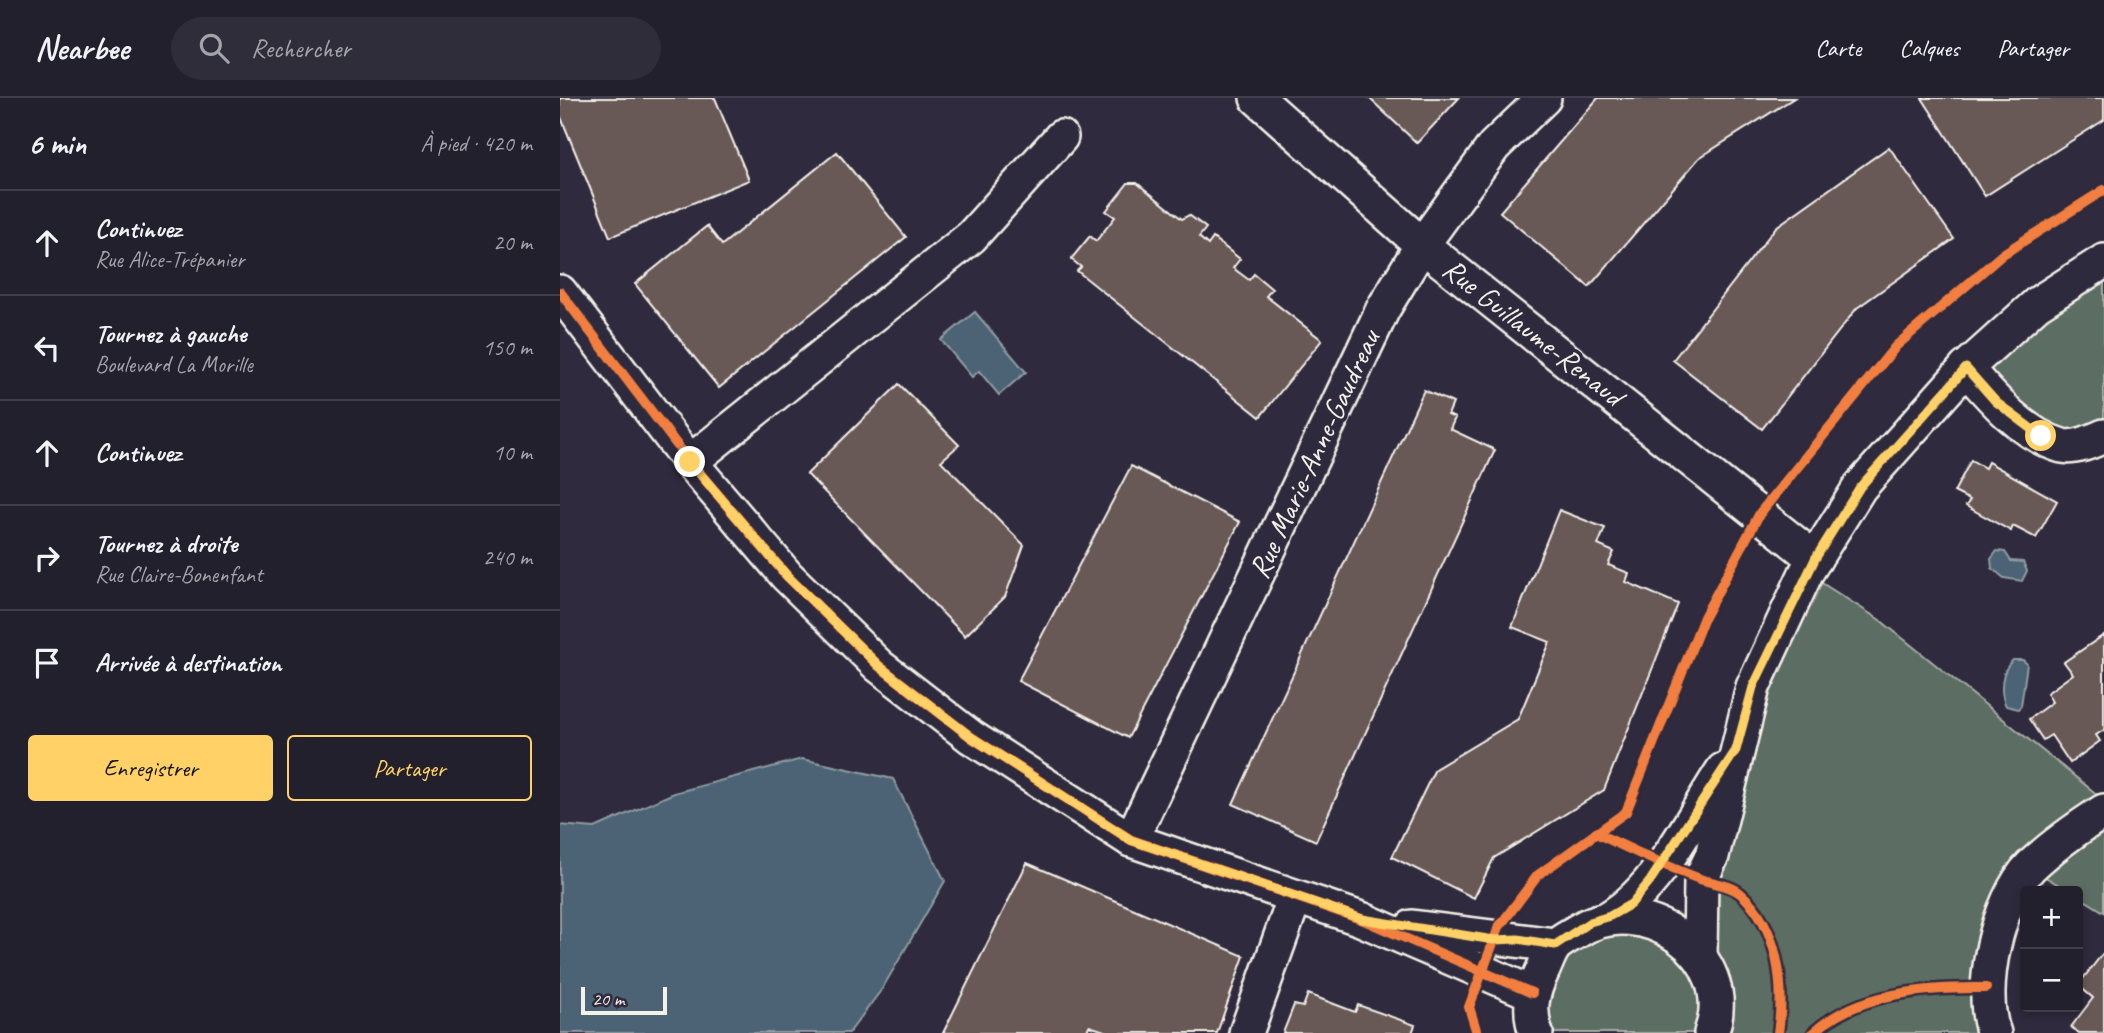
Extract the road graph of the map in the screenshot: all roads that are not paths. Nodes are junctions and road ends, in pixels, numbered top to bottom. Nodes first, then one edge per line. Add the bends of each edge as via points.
1 (1544, 98) edge
2 (1270, 102) edge
3 (1061, 137) dead end
4 (1422, 245) junction
5 (2104, 261) edge
6 (560, 292) edge
7 (1966, 368) junction
8 (2104, 436) edge
9 (690, 462) junction
10 (1815, 559) junction
11 (1736, 750) junction
12 (2104, 811) edge
13 (1131, 840) junction
14 (1296, 897) junction
15 (1610, 916) junction
16 (1362, 919) junction
17 (1555, 945) junction
18 (1700, 957) junction
19 (1532, 993) junction
20 (1246, 1033) edge
21 (1536, 1033) edge
22 (1712, 1033) edge
23 (1994, 1033) edge

1 - 4 street, Rue Marie-Anne-Gaudreau via 1494,146
2 - 4 street, Rue Guillaume-Renaud
3 - 9 street via 971,237
4 - 10 street, Rue Guillaume-Renaud
4 - 13 street, Rue Marie-Anne-Gaudreau via 1383,309
5 - 7 street via 2037,304
6 - 9 street
7 - 8 street via 1996,402 2041,436 2065,447
7 - 10 street via 1860,487
9 - 13 street via 787,576 879,666 971,737
10 - 11 street via 1753,687
11 - 15 street via 1650,881 1631,904
11 - 18 street via 1712,856 1701,879
12 - 23 street via 2029,868 1999,920 1986,988
13 - 14 street
14 - 16 street
14 - 20 street
15 - 17 street via 1590,922
15 - 18 street via 1660,923 1683,937
16 - 17 street
16 - 19 street
17 - 19 street
18 - 22 street via 1714,989
19 - 21 street

